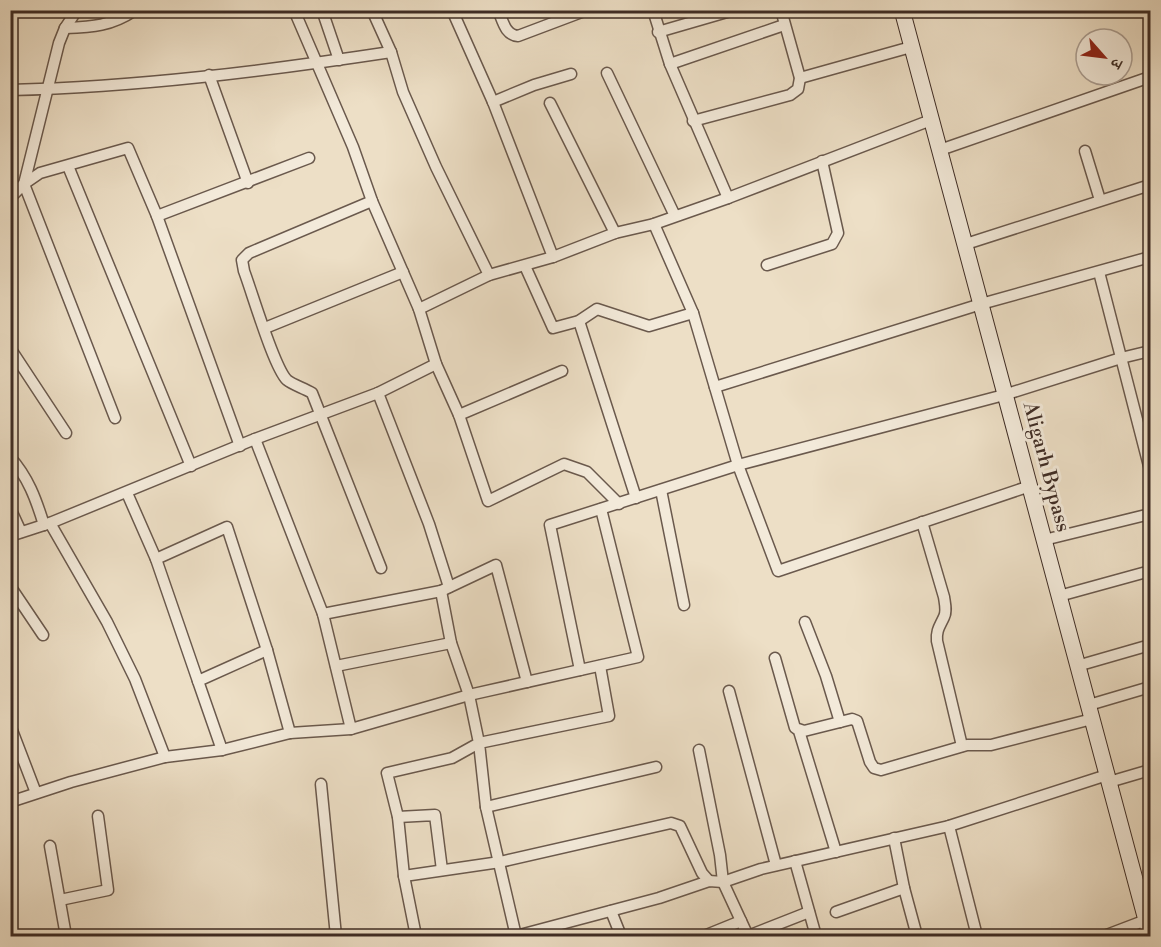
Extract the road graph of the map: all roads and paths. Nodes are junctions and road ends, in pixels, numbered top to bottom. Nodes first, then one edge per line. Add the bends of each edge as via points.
1 (77, 10) edge
2 (135, 10) edge
3 (294, 10) edge
4 (322, 10) edge
5 (372, 10) edge
6 (452, 10) edge
7 (498, 10) edge
8 (587, 10) edge
9 (652, 10) edge
10 (734, 10) edge
11 (781, 10) edge
12 (906, 11) edge
13 (707, 15) edge
14 (784, 25) junction
15 (65, 28) junction
16 (658, 32) junction
17 (911, 47) junction
18 (391, 52) junction
19 (339, 60) junction
20 (315, 64) junction
21 (670, 64) junction
22 (607, 73) dead end
23 (571, 74) dead end
24 (209, 75) junction
25 (1150, 77) edge
26 (800, 78) junction
27 (48, 89) junction
28 (10, 90) edge
29 (494, 102) junction
30 (550, 103) dead end
31 (693, 120) junction
32 (931, 120) junction
33 (939, 150) junction
34 (1085, 151) dead end
35 (309, 158) dead end
36 (822, 161) junction
37 (68, 166) junction
38 (248, 183) junction
39 (24, 184) junction
40 (1150, 185) edge
41 (10, 198) edge
42 (728, 198) junction
43 (1100, 200) junction
44 (372, 201) junction
45 (157, 216) junction
46 (675, 216) junction
47 (654, 224) junction
48 (615, 233) junction
49 (966, 244) junction
50 (553, 257) junction
51 (1150, 257) edge
52 (767, 265) dead end
53 (525, 266) junction
54 (403, 272) junction
55 (1099, 272) junction
56 (489, 275) junction
57 (981, 304) junction
58 (419, 309) junction
59 (693, 314) junction
60 (579, 321) junction
61 (265, 328) junction
62 (10, 348) edge
63 (1150, 351) edge
64 (1121, 358) junction
65 (436, 364) junction
66 (562, 371) dead end
67 (715, 387) junction
68 (378, 393) junction
69 (1004, 395) junction
70 (322, 415) junction
71 (459, 415) junction
72 (115, 418) dead end
73 (66, 433) dead end
74 (255, 440) junction
75 (240, 446) junction
76 (10, 457) edge
77 (738, 465) junction
78 (191, 466) junction
79 (1150, 470) edge
80 (1030, 486) junction
81 (661, 490) junction
82 (127, 493) junction
83 (636, 498) junction
84 (619, 504) junction
85 (10, 508) edge
86 (601, 509) junction
87 (1150, 514) edge
88 (922, 522) junction
89 (47, 524) junction
90 (16, 534) edge
91 (1044, 540) junction
92 (156, 558) junction
93 (381, 568) dead end
94 (1150, 571) edge
95 (10, 586) edge
96 (445, 589) junction
97 (1059, 596) junction
98 (684, 605) dead end
99 (323, 614) junction
100 (805, 622) dead end
101 (43, 635) dead end
102 (451, 643) junction
103 (1150, 645) edge
104 (267, 650) junction
105 (775, 658) dead end
106 (336, 666) junction
107 (600, 666) junction
108 (1077, 666) junction
109 (580, 670) junction
110 (198, 681) junction
111 (527, 682) junction
112 (1150, 687) edge
113 (729, 691) dead end
114 (469, 695) junction
115 (1090, 712) junction
116 (840, 722) junction
117 (10, 725) edge
118 (351, 729) junction
119 (799, 731) junction
120 (290, 733) junction
121 (479, 743) junction
122 (962, 746) junction
123 (222, 750) junction
124 (699, 750) dead end
125 (165, 757) junction
126 (656, 767) dead end
127 (1150, 770) edge
128 (1108, 778) junction
129 (321, 784) dead end
130 (36, 794) junction
131 (10, 802) edge
132 (486, 807) junction
133 (98, 816) dead end
134 (398, 818) junction
135 (949, 826) junction
136 (894, 838) junction
137 (50, 846) dead end
138 (836, 852) junction
139 (795, 861) junction
140 (500, 862) junction
141 (776, 865) junction
142 (442, 870) junction
143 (404, 876) junction
144 (709, 881) junction
145 (723, 882) junction
146 (904, 888) junction
147 (60, 900) junction
148 (611, 911) junction
149 (809, 912) junction
150 (836, 912) dead end
151 (1146, 920) junction
152 (741, 921) junction
153 (1150, 935) edge
154 (66, 936) edge
155 (336, 936) edge
156 (416, 936) edge
157 (516, 936) edge
158 (621, 936) edge
159 (704, 936) edge
160 (748, 936) edge
161 (816, 936) edge
162 (917, 936) edge
163 (977, 936) edge
164 (1104, 936) edge

1 - 15 street
2 - 15 street via 119,21
3 - 20 street
4 - 19 street
5 - 18 street
6 - 29 street
7 - 8 street via 513,36
9 - 16 street
10 - 13 street
11 - 14 street
12 - 17 main road, Aligarh Bypass
13 - 16 street
14 - 21 street
14 - 26 street
15 - 27 street
16 - 21 street
17 - 26 street
17 - 32 main road, Aligarh Bypass
18 - 19 street
18 - 56 street via 427,145
19 - 20 street
20 - 24 street
20 - 44 street via 353,147
21 - 31 street
22 - 46 street
23 - 29 street
24 - 27 street
24 - 38 street
25 - 33 street
26 - 31 street via 798,89 790,95
27 - 28 street
27 - 39 street
29 - 50 street
30 - 48 street
31 - 42 street
32 - 33 main road, Aligarh Bypass
32 - 36 street
33 - 49 main road, Aligarh Bypass
34 - 43 street
35 - 38 street
36 - 42 street
36 - 52 street via 838,233 836,239 832,244
37 - 39 street via 40,173
37 - 45 street via 128,148
37 - 78 street
38 - 45 street
39 - 41 street
39 - 72 street
40 - 43 street
42 - 46 street
43 - 49 street
44 - 54 street
44 - 61 street via 249,253 243,260
45 - 75 street
46 - 47 street
47 - 48 street
47 - 59 street
48 - 50 street
49 - 57 main road, Aligarh Bypass
50 - 53 street
51 - 55 street
53 - 56 street
53 - 60 street via 553,328
54 - 58 street
54 - 61 street
55 - 57 street
55 - 64 street
56 - 58 street
57 - 67 street
57 - 69 main road, Aligarh Bypass
58 - 65 street
59 - 60 street via 649,326 597,309
59 - 67 street
60 - 83 street
61 - 70 street via 281,372 288,381 312,393
62 - 73 street
63 - 64 street
64 - 69 street
64 - 79 street
65 - 68 street
65 - 71 street
66 - 71 street
67 - 77 street
68 - 70 street
68 - 96 street via 429,524
69 - 77 street
69 - 80 main road, Aligarh Bypass
70 - 74 street
70 - 93 street
71 - 84 street via 488,501 564,464 587,472
74 - 75 street
74 - 99 street
75 - 78 street
76 - 89 street via 22,471
77 - 81 street
77 - 88 street via 778,571
78 - 82 street
80 - 88 street
80 - 91 main road, Aligarh Bypass
81 - 83 street
81 - 98 street
82 - 89 street
82 - 92 street
83 - 84 street
84 - 86 street
85 - 90 street
86 - 107 street via 638,657
86 - 109 street via 550,525
87 - 91 street
88 - 122 street via 944,597 944,618 936,633
89 - 90 street
89 - 125 street via 107,622 135,679
91 - 97 main road, Aligarh Bypass
92 - 104 street via 227,527
92 - 110 street
94 - 97 street
95 - 101 street
96 - 99 street
96 - 102 street
96 - 111 street via 496,565
97 - 108 main road, Aligarh Bypass
99 - 106 street
100 - 116 street
102 - 106 street
102 - 114 street
103 - 108 street
104 - 110 street
104 - 120 street
105 - 119 street via 792,720
106 - 118 street
107 - 109 street
107 - 121 street via 609,716
108 - 115 main road, Aligarh Bypass
109 - 111 street
110 - 123 street
111 - 114 street
112 - 115 street
113 - 141 street
114 - 118 street
114 - 121 street
115 - 122 street via 991,745
115 - 128 main road, Aligarh Bypass
116 - 119 street
116 - 122 street via 857,721 870,762 881,770
117 - 130 street
118 - 120 street
119 - 138 street
120 - 123 street
121 - 132 street
121 - 134 street via 452,758 387,773
123 - 125 street
124 - 145 street
125 - 130 street
126 - 132 street
127 - 128 street
128 - 135 street
128 - 151 main road, Aligarh Bypass
129 - 155 street
130 - 131 street
132 - 140 street
133 - 147 street via 108,891
134 - 142 street via 435,815
134 - 143 street
135 - 136 street
135 - 163 street
136 - 138 street
136 - 146 street
137 - 147 street
138 - 139 street
139 - 141 street
139 - 149 street
140 - 142 street
140 - 144 street via 671,823 680,826
140 - 157 street
141 - 145 street
142 - 143 street
143 - 156 street
144 - 145 street
144 - 148 street
145 - 152 street
146 - 150 street
146 - 162 street
147 - 154 street
148 - 157 street
148 - 158 street
149 - 160 street
149 - 161 street
151 - 153 main road, Aligarh Bypass
151 - 164 street
152 - 159 street
152 - 160 street

